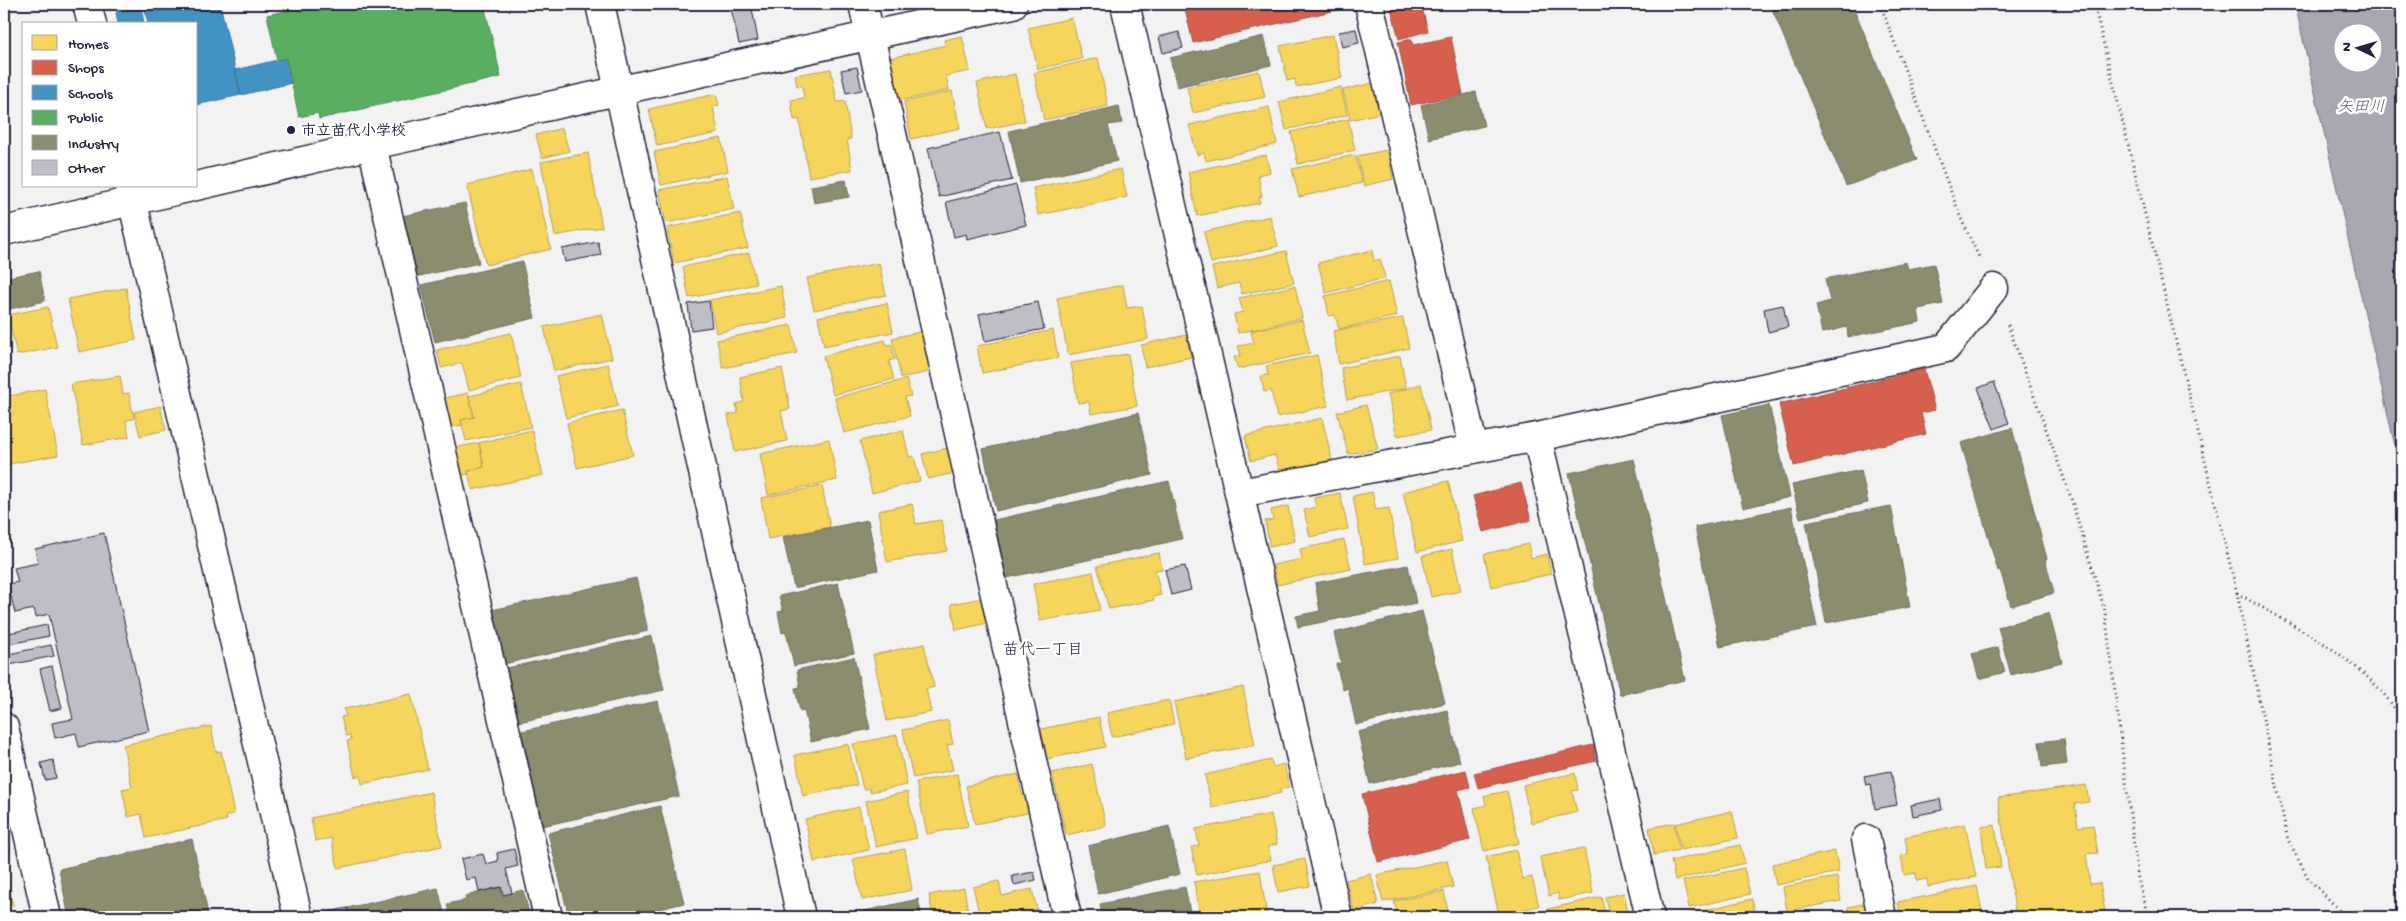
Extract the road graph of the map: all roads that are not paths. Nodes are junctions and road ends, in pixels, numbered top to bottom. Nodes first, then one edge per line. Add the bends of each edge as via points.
1 (87, 4) edge
2 (600, 4) edge
3 (863, 4) edge
4 (1013, 4) edge
5 (1125, 4) edge
6 (1369, 4) edge
7 (92, 22) edge
8 (870, 34) junction
9 (620, 92) junction
10 (372, 145) junction
11 (198, 180) edge
12 (160, 188) edge
13 (130, 194) edge
14 (4, 231) edge
15 (1994, 288) road end
16 (1537, 438) junction
17 (1474, 449) junction
18 (1240, 493) junction
19 (4, 728) edge
20 (1866, 839) dead end
21 (47, 917) edge
22 (298, 917) edge
23 (548, 917) edge
24 (801, 917) edge
25 (1067, 917) edge
26 (1338, 917) edge
27 (1650, 917) edge
28 (1882, 917) edge

1 - 7 street
2 - 9 street
3 - 8 street
4 - 8 street
5 - 18 street
6 - 17 street
8 - 9 street
8 - 25 street
9 - 10 street
9 - 24 street
10 - 11 street
10 - 23 street
12 - 13 street
13 - 14 street
13 - 22 street
15 - 16 street via 1946,348
16 - 17 street
16 - 27 street
17 - 18 street
18 - 26 street
19 - 21 street
20 - 28 street

